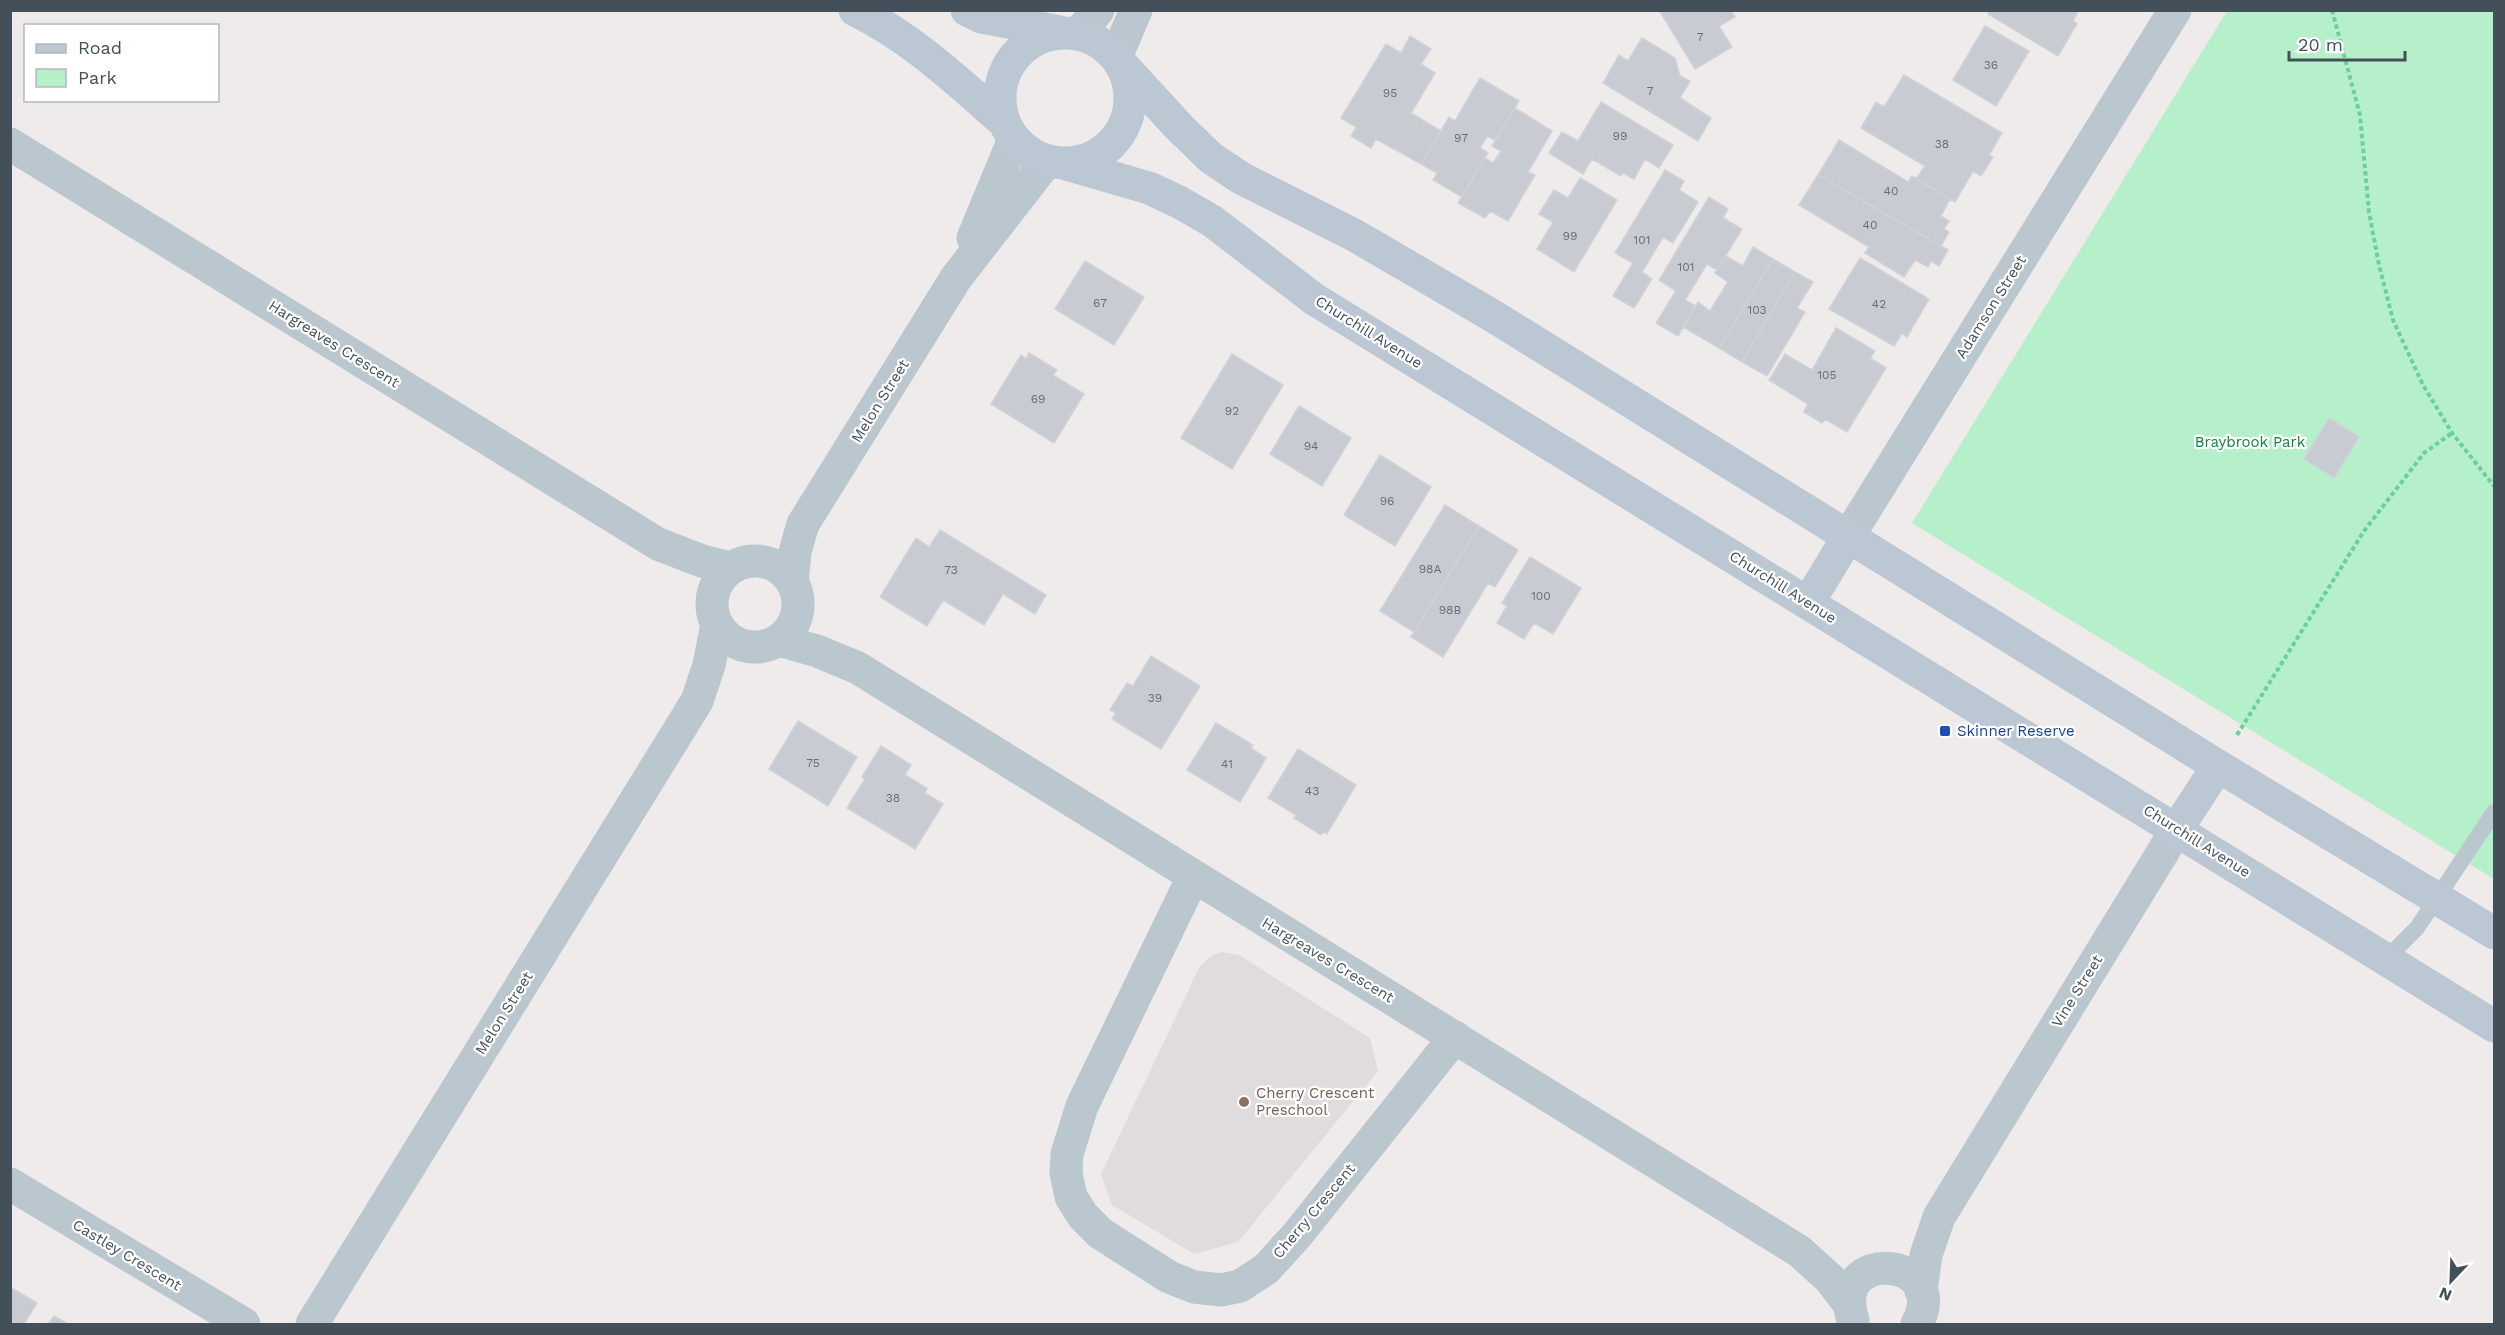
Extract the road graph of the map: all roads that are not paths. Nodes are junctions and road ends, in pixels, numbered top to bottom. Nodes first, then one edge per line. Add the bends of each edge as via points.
1 (855, 10) edge
2 (966, 10) edge
3 (1136, 10) edge
4 (2175, 10) edge
5 (1079, 25) edge
6 (1119, 61) junction
7 (1008, 130) junction
8 (10, 144) edge
9 (1056, 162) junction
10 (956, 278) junction
11 (803, 524) junction
12 (1848, 537) junction
13 (658, 544) junction
14 (741, 564) junction
15 (795, 592) junction
16 (1808, 603) junction
17 (715, 617) junction
18 (768, 643) junction
19 (858, 668) junction
20 (696, 701) junction
21 (2218, 766) junction
22 (2494, 812) edge
23 (2177, 828) junction
24 (1193, 877) junction
25 (2437, 898) junction
26 (2494, 933) edge
27 (2386, 958) junction
28 (2494, 1026) edge
29 (1455, 1037) junction
30 (10, 1184) edge
31 (1939, 1217) junction
32 (1799, 1251) junction
33 (1879, 1269) junction
34 (1925, 1311) edge
35 (1852, 1318) edge
36 (244, 1324) edge
37 (312, 1324) edge

1 - 7 main road via 926,54
2 - 5 main road via 981,16
3 - 6 street
4 - 12 street, Adamson Street
5 - 6 main road
5 - 7 main road via 1040,37 1023,47 1009,63 1001,81 999,101
6 - 9 main road via 1129,86 1130,109 1122,130 1108,148 1088,160
6 - 12 main road via 1211,158 1241,178 1354,235 1493,316
7 - 9 main road via 1028,153
7 - 10 street, Melon Street
8 - 13 street, Hargreaves Crescent
9 - 10 street, Melon Street
9 - 16 main road, Churchill Avenue via 1149,188 1212,221 1314,299
10 - 11 street, Melon Street
11 - 14 street, Melon Street
11 - 15 street, Melon Street via 795,552
12 - 16 main road, Adamson Street
12 - 21 main road
13 - 14 street, Hargreaves Crescent via 702,561
13 - 17 street, Hargreaves Crescent via 691,577
14 - 15 street via 775,565
14 - 17 street via 716,586 712,598
15 - 18 street via 796,617 790,630
15 - 19 street, Hargreaves Crescent via 823,633
16 - 23 main road, Churchill Avenue
17 - 18 street via 724,634 734,641
17 - 20 street, Melon Street via 708,665
18 - 19 street, Hargreaves Crescent via 818,651
18 - 20 street, Melon Street
19 - 24 street, Hargreaves Crescent
20 - 37 street, Melon Street
21 - 23 main road, Vine Street
21 - 25 main road
22 - 25 lane
23 - 27 main road, Churchill Avenue
23 - 31 street, Vine Street
24 - 29 street, Hargreaves Crescent
24 - 29 street, Cherry Crescent via 1082,1106 1066,1154 1071,1197 1083,1216 1100,1233 1169,1277 1194,1287 1221,1290 1240,1286 1266,1269
25 - 26 main road
25 - 27 lane via 2417,928
27 - 28 main road, Churchill Avenue
29 - 32 street, Hargreaves Crescent
30 - 36 street, Castley Crescent
31 - 33 street, Vine Street
31 - 34 street, Vine Street via 1926,1255
32 - 33 street, Hargreaves Crescent
32 - 35 street, Hargreaves Crescent via 1830,1279
33 - 34 street, Hargreaves Crescent via 1908,1274
33 - 35 street, Vine Street via 1855,1284 1850,1293

